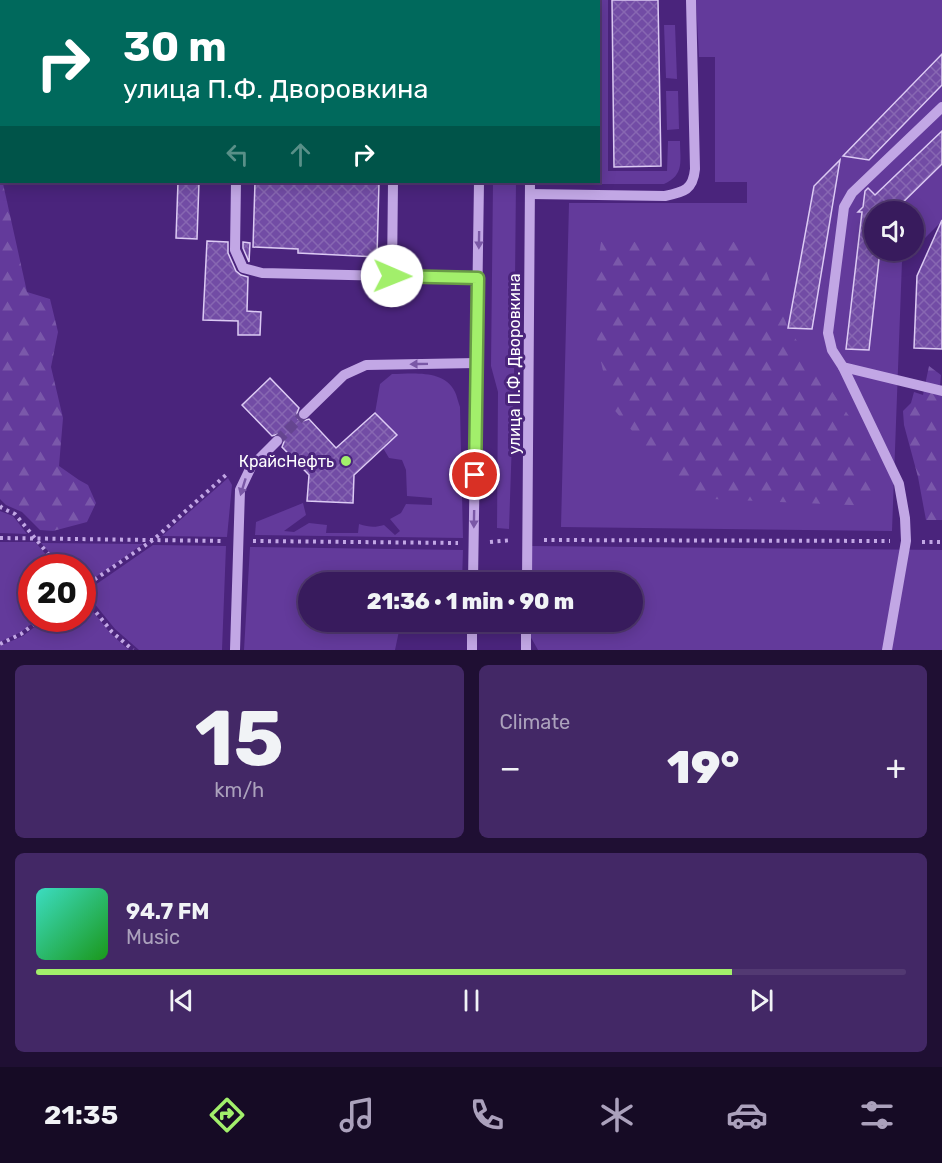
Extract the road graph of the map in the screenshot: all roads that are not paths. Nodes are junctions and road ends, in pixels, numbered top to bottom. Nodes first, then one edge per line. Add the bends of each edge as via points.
1 (691, 0) edge
2 (942, 107) edge
3 (236, 183) edge
4 (393, 183) edge
5 (479, 183) edge
6 (530, 183) edge
7 (530, 194) junction
8 (392, 276) junction
9 (478, 278) junction
10 (477, 363) junction
11 (843, 367) junction
12 (942, 391) edge
13 (304, 414) tunnel mouth
14 (276, 441) tunnel mouth
15 (473, 572) edge
16 (527, 572) edge
17 (472, 632) edge
18 (526, 632) edge
19 (235, 650) edge
20 (472, 650) edge
21 (526, 650) edge
22 (887, 650) edge

1 - 7 street via 695,169 688,189 665,196
2 - 11 street via 852,193 844,207 828,333 832,350
3 - 8 street via 235,250 243,267 262,273
4 - 8 street
5 -> 9 street
6 - 7 street, улица П.Ф. Дворовкина
7 - 16 street, улица П.Ф. Дворовкина
8 - 9 street
9 - 10 street
10 -> 13 street via 366,365 344,375
10 -> 15 street
11 - 12 street
11 - 22 street via 899,484 905,518 906,541
14 -> 19 street via 251,467 240,490
17 - 20 street
18 - 21 street

